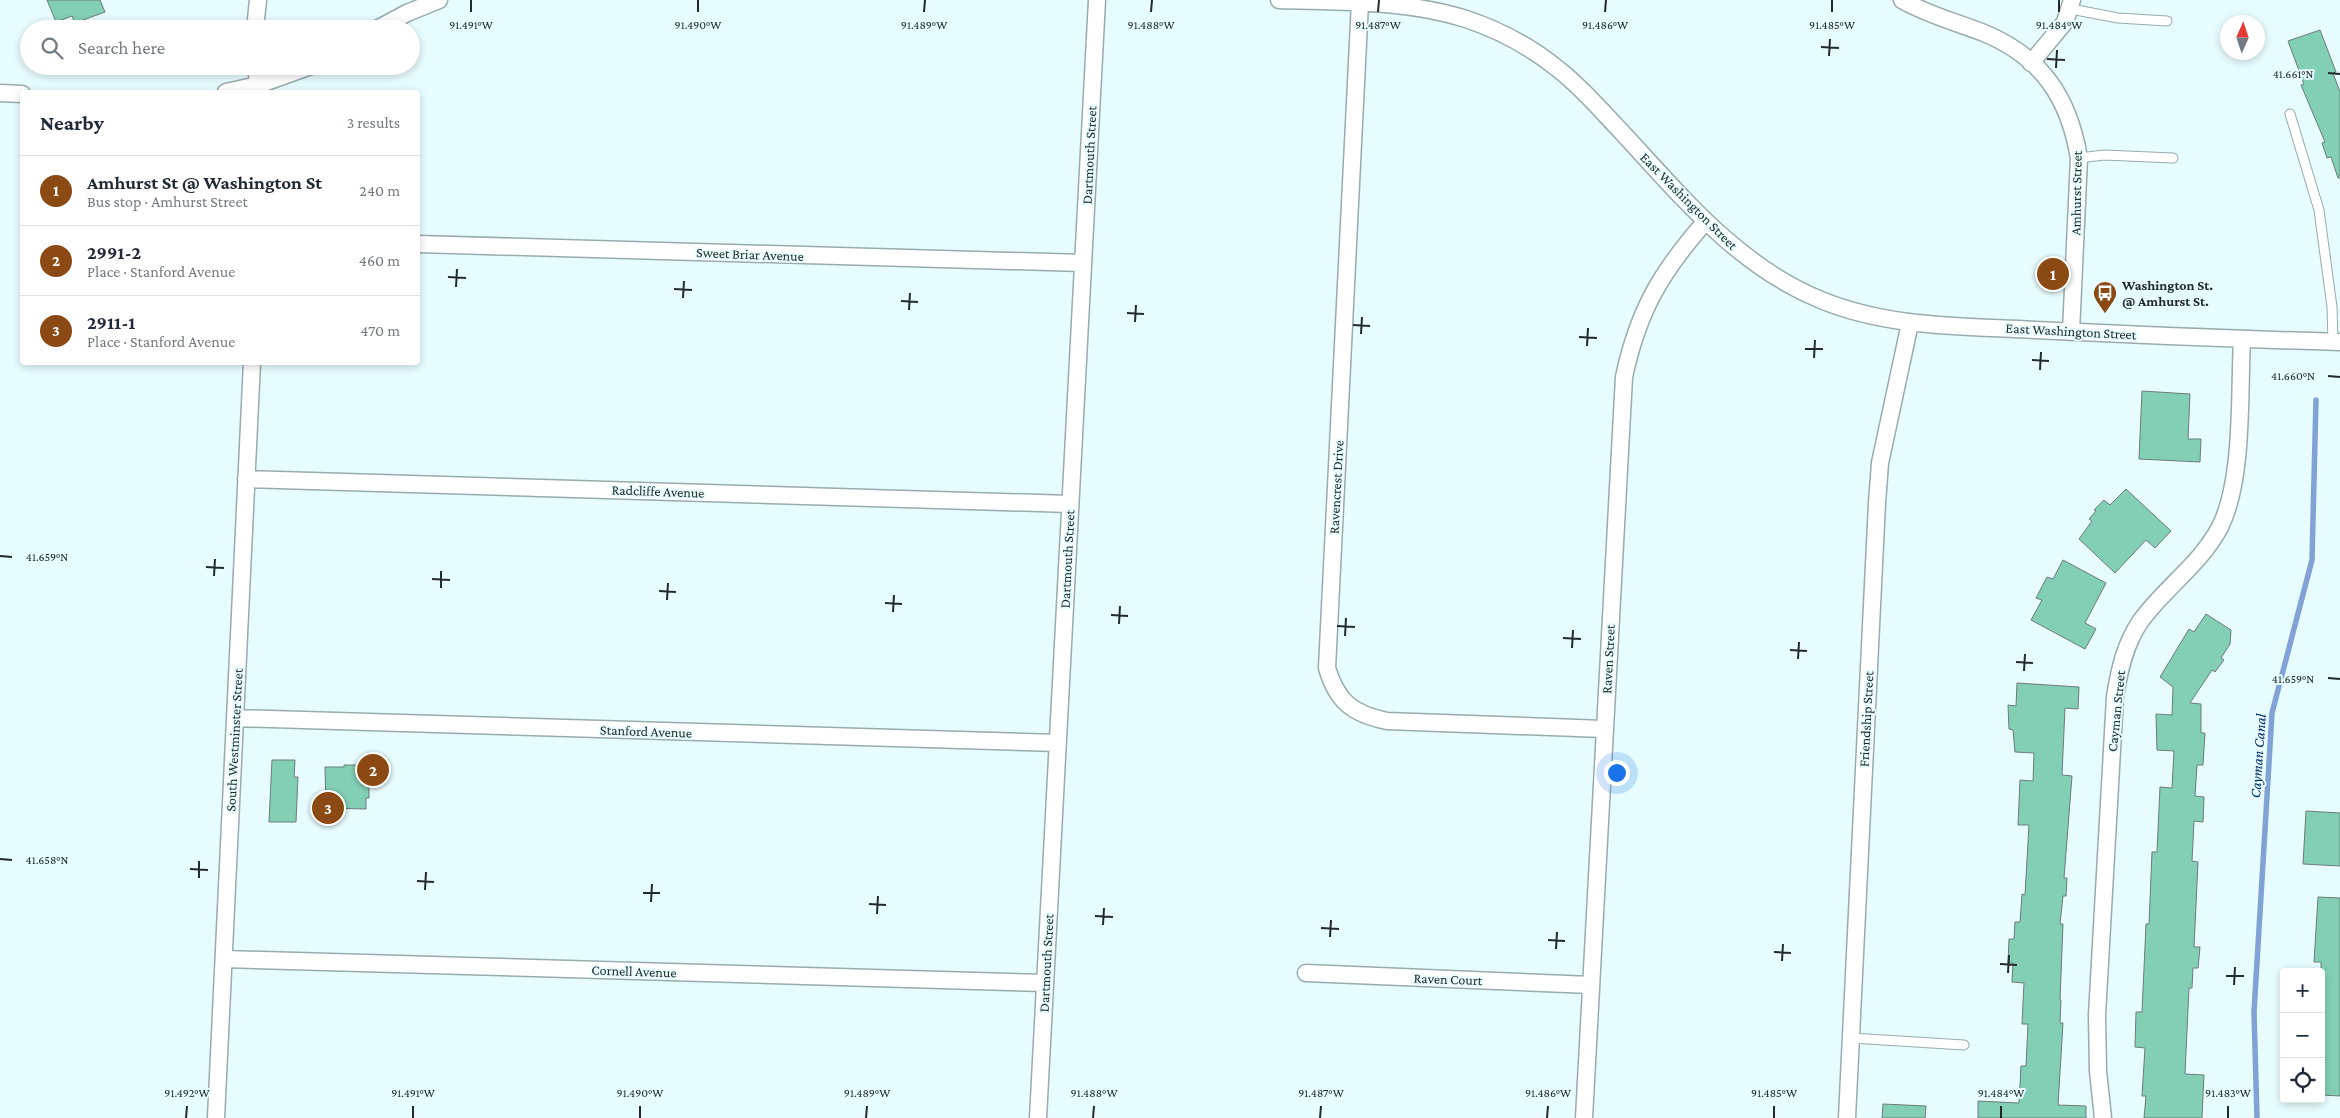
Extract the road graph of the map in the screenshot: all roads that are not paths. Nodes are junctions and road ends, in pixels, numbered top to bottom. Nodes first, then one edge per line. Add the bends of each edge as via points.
1 (258, 0) edge
2 (438, 0) edge
3 (1097, 0) edge
4 (1279, 0) edge
5 (1902, 0) edge
6 (1360, 2) junction
7 (2072, 4) edge
8 (256, 20) edge
9 (393, 20) edge
10 (2167, 22) dead end
11 (2032, 63) junction
12 (257, 75) edge
13 (291, 75) edge
14 (259, 89) edge
15 (0, 93) edge
16 (20, 94) edge
17 (2290, 114) dead end
18 (2079, 158) junction
19 (2173, 158) dead end
20 (1705, 222) junction
21 (420, 244) edge
22 (1083, 263) junction
23 (1910, 323) junction
24 (2071, 332) junction
25 (2242, 340) junction
26 (2336, 342) edge
27 (252, 365) edge
28 (246, 479) junction
29 (1070, 504) junction
30 (235, 718) junction
31 (1604, 729) junction
32 (1057, 743) junction
33 (224, 959) junction
34 (1306, 973) dead end
35 (1045, 983) junction
36 (1591, 985) junction
37 (1851, 1038) junction
38 (1964, 1045) dead end
39 (216, 1118) edge
40 (1038, 1118) edge
41 (1584, 1118) edge
42 (1847, 1118) edge
43 (2103, 1118) edge

1 - 8 street
2 - 9 street
3 - 22 street, Dartmouth Street
4 - 6 street, East Washington Street
5 - 11 street, Amhurst Street via 1919,10 1986,34
6 - 20 street, East Washington Street via 1424,8 1464,18 1522,44 1582,89
6 - 31 street, Ravencrest Drive via 1327,668 1332,685 1353,709 1368,717 1388,721
7 - 10 lane via 2118,18
7 - 11 street via 2055,37
11 - 18 street, Amhurst Street via 2046,76 2067,111
12 - 14 street
13 - 14 street
15 - 16 street
17 - 26 lane via 2319,210
18 - 19 lane via 2104,155
18 - 24 street, Amhurst Street
20 - 23 street, East Washington Street via 1738,251 1789,285 1853,311
20 - 31 street, Raven Street via 1658,282 1642,315 1624,377
21 - 22 street, Sweet Briar Avenue
22 - 29 street, Dartmouth Street
23 - 24 street, East Washington Street
23 - 37 street, Friendship Street via 1880,464
24 - 25 street, East Washington Street
25 - 26 street, East Washington Street
25 - 43 street, Cayman Street via 2236,465 2228,506 2209,546 2139,624 2119,670 2097,1015
27 - 28 street, South Westminster Street
28 - 29 street, Radcliffe Avenue
28 - 30 street, South Westminster Street
29 - 32 street, Dartmouth Street
30 - 32 street, Stanford Avenue
30 - 33 street, South Westminster Street
31 - 36 street, Raven Street
32 - 35 street, Dartmouth Street
33 - 35 street, Cornell Avenue
33 - 39 street, South Westminster Street
34 - 36 street, Raven Court
35 - 40 street, Dartmouth Street
36 - 41 street, Raven Street
37 - 38 lane
37 - 42 street, Friendship Street

